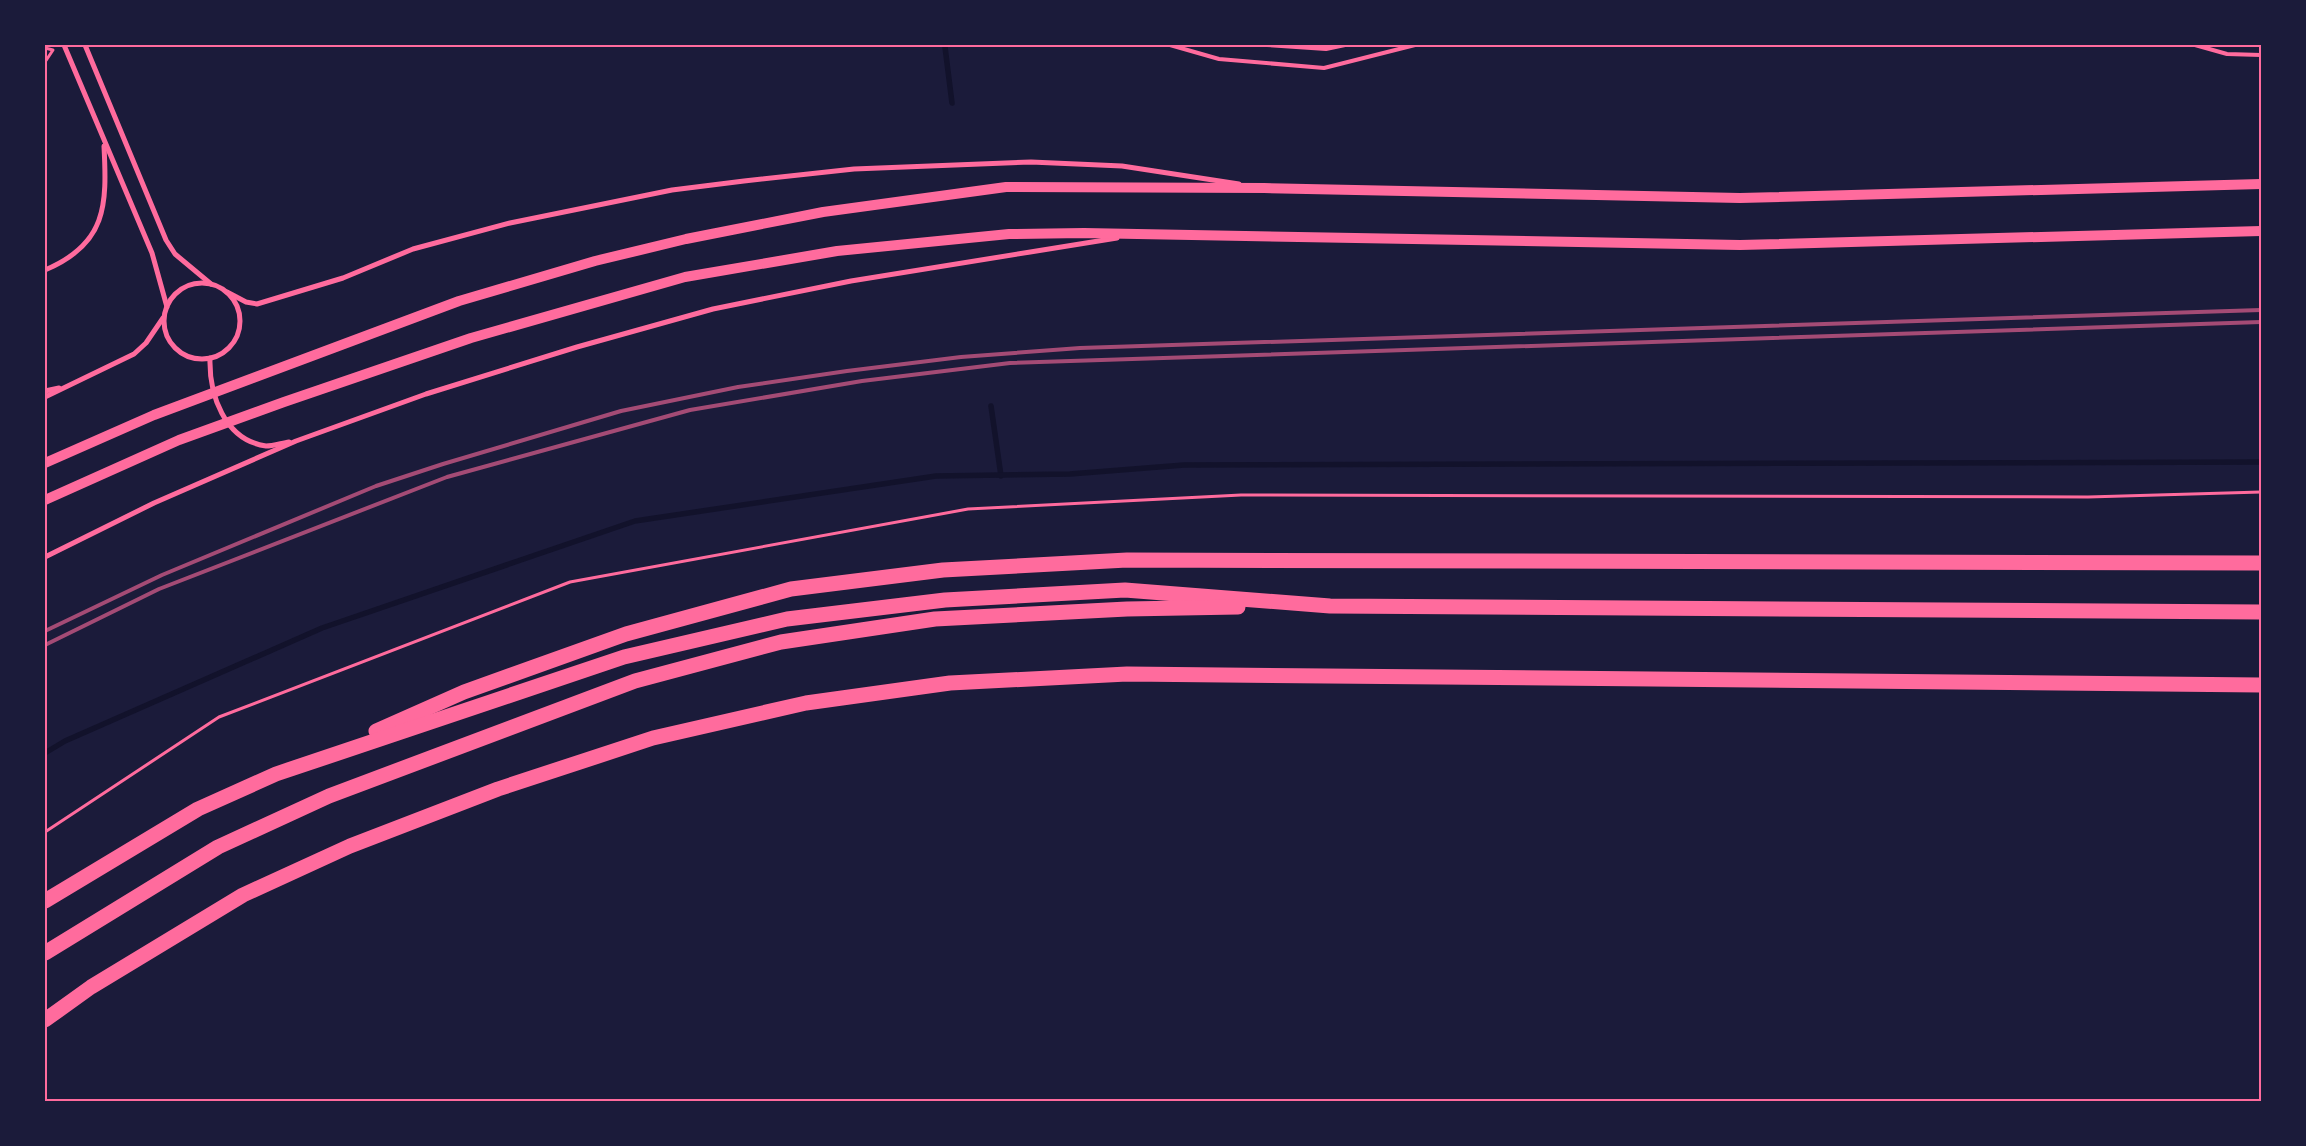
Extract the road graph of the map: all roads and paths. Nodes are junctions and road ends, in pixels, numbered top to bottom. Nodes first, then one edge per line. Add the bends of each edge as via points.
1 (64, 45) edge
2 (84, 45) edge
3 (1170, 45) edge
4 (1268, 45) edge
5 (1345, 45) edge
6 (1415, 45) edge
7 (2195, 45) edge
8 (45, 48) edge
9 (2261, 55) edge
10 (45, 62) edge
11 (104, 143) junction
12 (2261, 184) edge
13 (1264, 188) junction
14 (2261, 231) edge
15 (1143, 234) junction
16 (45, 270) edge
17 (211, 284) junction
18 (227, 292) junction
19 (167, 307) junction
20 (164, 317) junction
21 (210, 358) junction
22 (71, 386) junction
23 (45, 391) edge
24 (45, 397) edge
25 (296, 441) junction
26 (45, 463) edge
27 (45, 500) edge
28 (45, 557) edge
29 (2261, 563) edge
30 (1330, 606) junction
31 (2261, 612) edge
32 (2261, 685) edge
33 (276, 774) junction
34 (45, 901) edge
35 (45, 953) edge
36 (45, 1020) edge

1 - 11 street
2 - 17 street via 166,240 175,254
3 - 6 lane via 1219,59 1324,68
4 - 5 lane via 1326,49
7 - 9 lane via 2227,54
8 - 10 path via 53,50
11 - 16 street via 106,188 98,226 88,241
11 - 19 street via 152,253
12 - 13 main road via 1740,198
13 - 18 street via 1104,165 1031,162 854,169 672,190 510,223 412,249 343,278 257,304
13 - 26 main road via 1006,187 757,224 595,261 459,301 154,416
14 - 15 main road via 1740,245
15 - 25 street via 851,281 714,309 426,394
15 - 27 main road via 1009,234 837,251 685,277 470,338 284,402 179,440
17 - 18 street
17 - 19 street via 189,285 172,297
18 - 21 street via 237,306 240,328 230,348
19 - 20 street
20 - 21 street via 167,337 176,350 190,358
20 - 22 street via 134,354
21 - 25 street via 215,401 237,432 252,442 267,446
22 - 23 street
22 - 24 street
25 - 28 street via 154,503
29 - 33 highway via 1127,560 943,570 791,589 626,634 464,692
30 - 31 highway
30 - 33 highway via 1125,590 945,600 787,619 624,657
30 - 35 highway via 1127,609 935,620 781,642 635,681 329,796 227,843
32 - 36 highway via 1127,674 950,683 806,703 653,738 498,789 350,846 243,895 91,987
33 - 34 highway via 198,809

